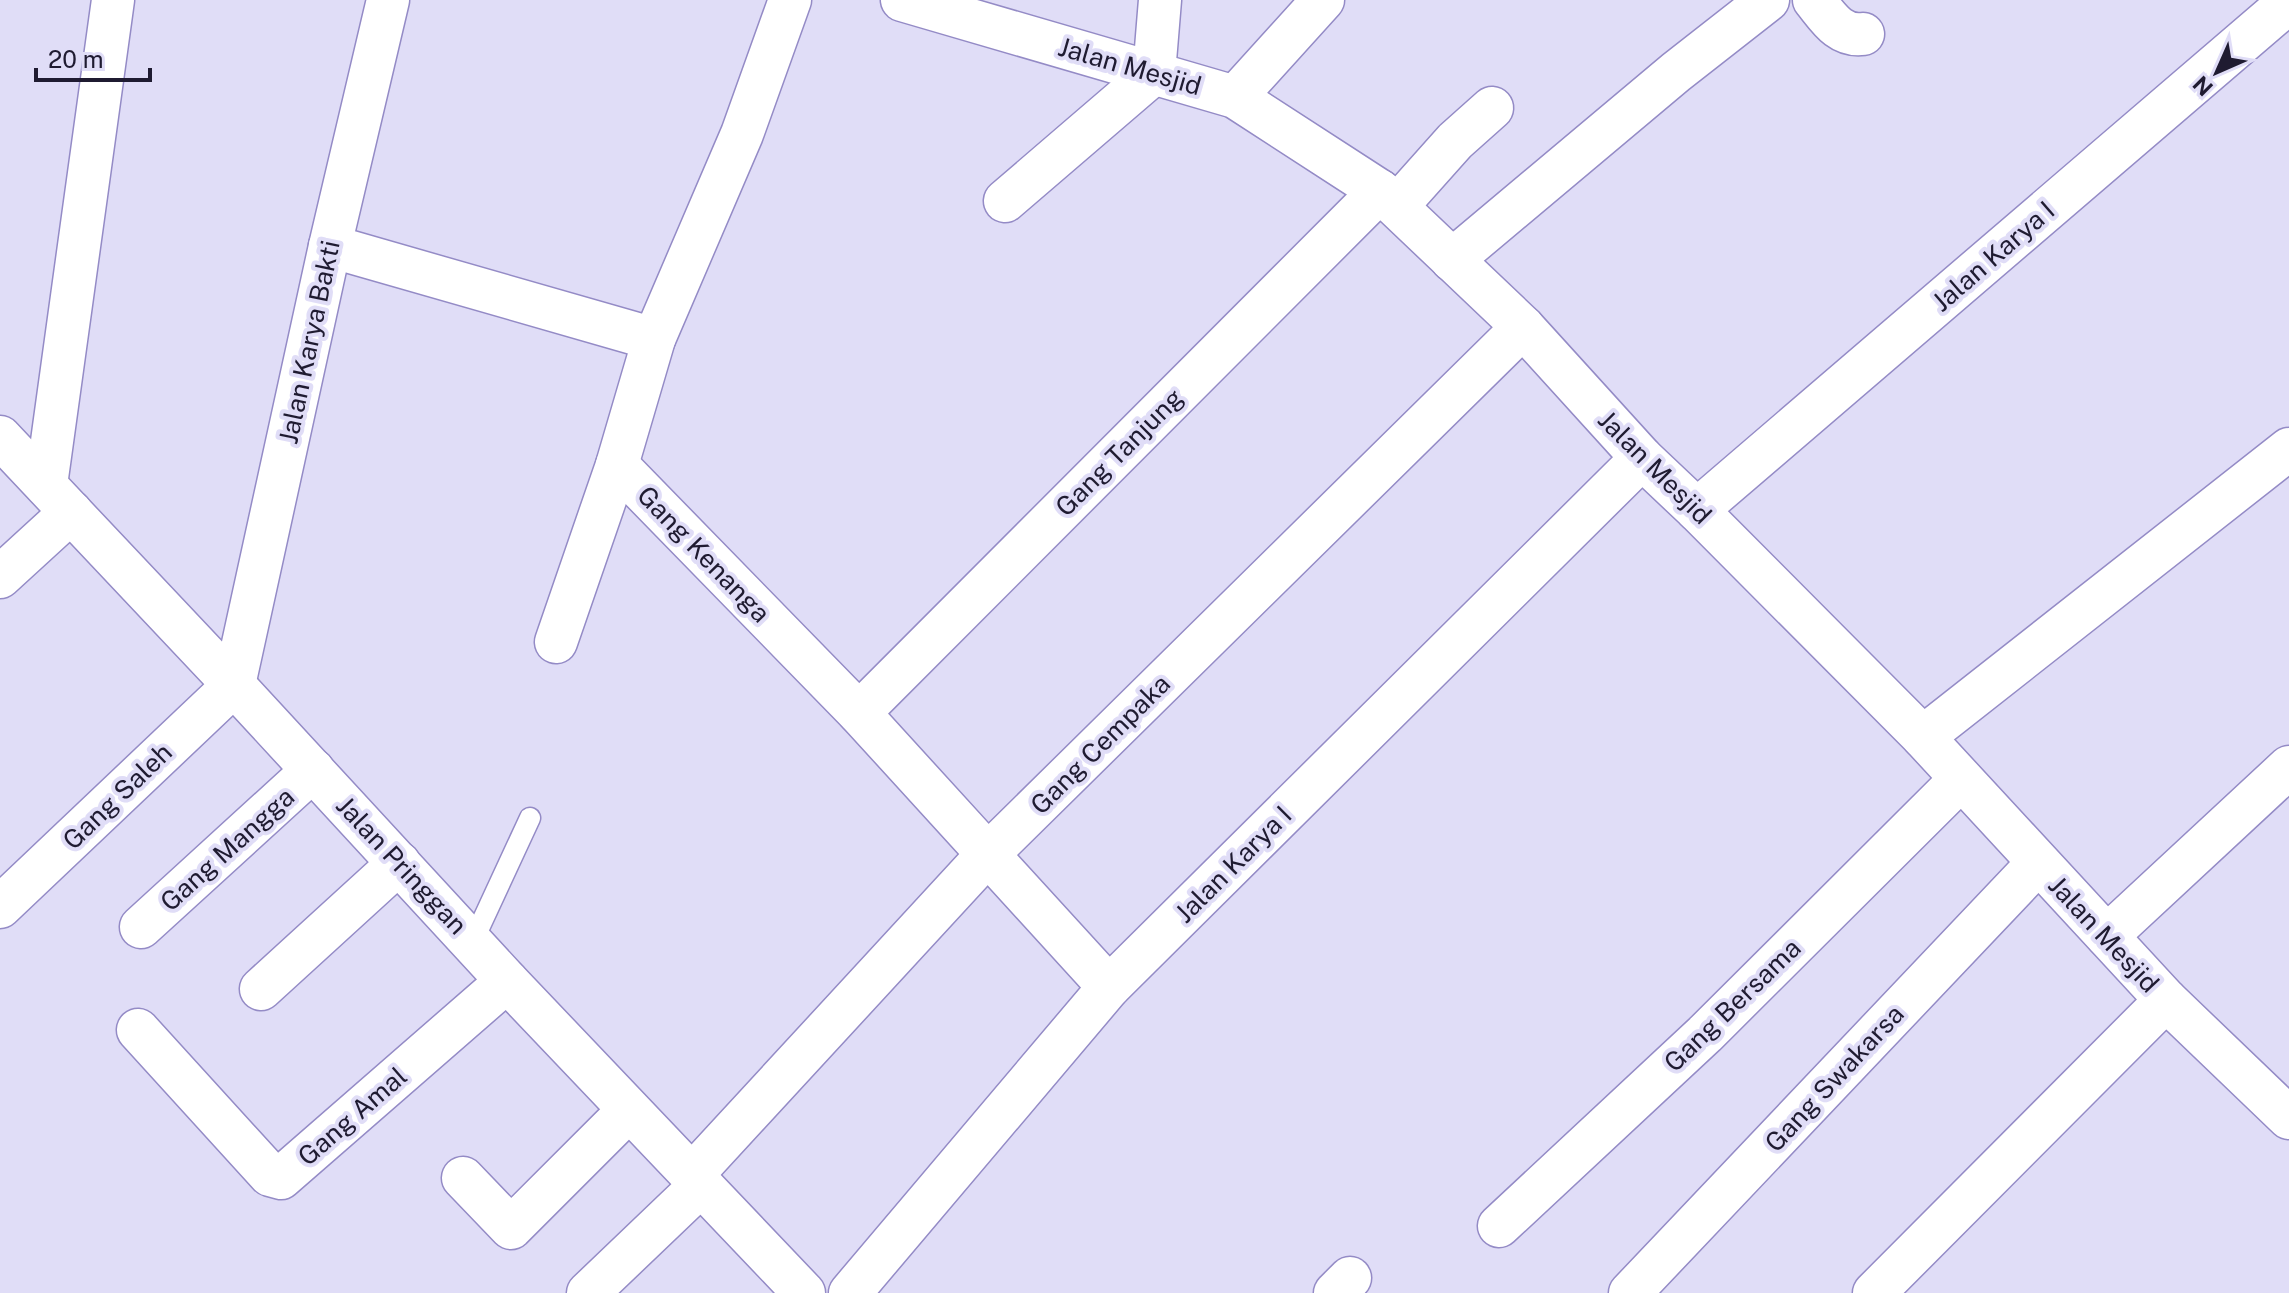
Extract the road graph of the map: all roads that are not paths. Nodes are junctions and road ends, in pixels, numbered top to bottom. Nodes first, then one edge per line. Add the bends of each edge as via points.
1 (113, 0) edge
2 (388, 0) edge
3 (790, 0) edge
4 (1160, 0) edge
5 (1323, 0) edge
6 (1768, 0) edge
7 (1814, 0) edge
8 (2289, 2) edge
9 (922, 3) edge
10 (1863, 34) dead end
11 (1154, 73) junction
12 (1235, 97) junction
13 (1492, 108) dead end
14 (1388, 199) junction
15 (1005, 201) dead end
16 (330, 246) junction
17 (1452, 260) junction
18 (1523, 327) junction
19 (654, 339) junction
20 (0, 437) edge
21 (2289, 449) edge
22 (1642, 458) junction
23 (617, 465) junction
24 (59, 499) junction
25 (1697, 510) junction
26 (0, 577) edge
27 (556, 642) dead end
28 (234, 685) junction
29 (859, 713) junction
30 (1923, 737) junction
31 (2289, 767) edge
32 (313, 770) junction
33 (1961, 779) junction
34 (530, 818) dead end
35 (986, 856) junction
36 (399, 863) junction
37 (2038, 863) junction
38 (0, 907) edge
39 (141, 927) dead end
40 (2107, 936) junction
41 (473, 941) junction
42 (507, 981) junction
43 (1109, 987) junction
44 (261, 989) dead end
45 (2166, 1000) junction
46 (138, 1030) dead end
47 (629, 1110) junction
48 (2289, 1118) edge
49 (463, 1178) dead end
50 (696, 1180) junction
51 (1499, 1226) dead end
52 (588, 1293) edge
53 (804, 1293) edge
54 (850, 1293) edge
55 (1630, 1293) edge
56 (1874, 1293) edge

1 - 24 street
2 - 16 street, Jalan Karya Bakti
3 - 19 street, Gang Kenanga via 742,134
4 - 11 street
5 - 12 street
6 - 17 street
7 - 10 street via 1838,29
8 - 25 street, Jalan Karya I
9 - 11 street, Jalan Mesjid
11 - 12 street, Jalan Mesjid
11 - 15 street
12 - 14 street, Jalan Mesjid
13 - 14 street, Gang Tanjung
14 - 17 street, Jalan Mesjid
14 - 29 street, Gang Tanjung
16 - 19 street
16 - 28 street, Jalan Karya Bakti
17 - 18 street, Jalan Mesjid
18 - 22 street, Jalan Mesjid
18 - 35 street, Gang Cempaka
19 - 23 street, Gang Kenanga
20 - 24 street, Jalan Pringgan
21 - 30 street
22 - 25 street, Jalan Mesjid
22 - 43 street, Jalan Karya I
23 - 27 street
23 - 29 street, Gang Kenanga
24 - 26 street
24 - 28 street, Jalan Pringgan
25 - 30 street, Jalan Mesjid
28 - 32 street, Jalan Pringgan
28 - 38 street, Gang Saleh
29 - 35 street, Gang Kenanga
30 - 33 street, Jalan Mesjid
31 - 40 street
32 - 36 street, Jalan Pringgan
32 - 39 street, Gang Mangga
33 - 37 street, Jalan Mesjid
33 - 51 street, Gang Bersama via 1705,1034
34 - 41 lane
35 - 43 street, Gang Kenanga
35 - 50 street, Gang Cempaka
36 - 41 street, Jalan Pringgan
36 - 44 street
37 - 40 street, Jalan Mesjid
37 - 55 street, Gang Swakarsa
40 - 45 street, Jalan Mesjid
41 - 42 street, Jalan Pringgan
42 - 46 street, Gang Amal via 281,1178 270,1175
42 - 47 street, Jalan Pringgan
43 - 54 street, Jalan Karya I
45 - 48 street, Jalan Mesjid
45 - 56 street
47 - 49 street via 511,1228
47 - 50 street, Jalan Pringgan
50 - 52 street, Gang Cempaka
50 - 53 street, Jalan Pringgan

